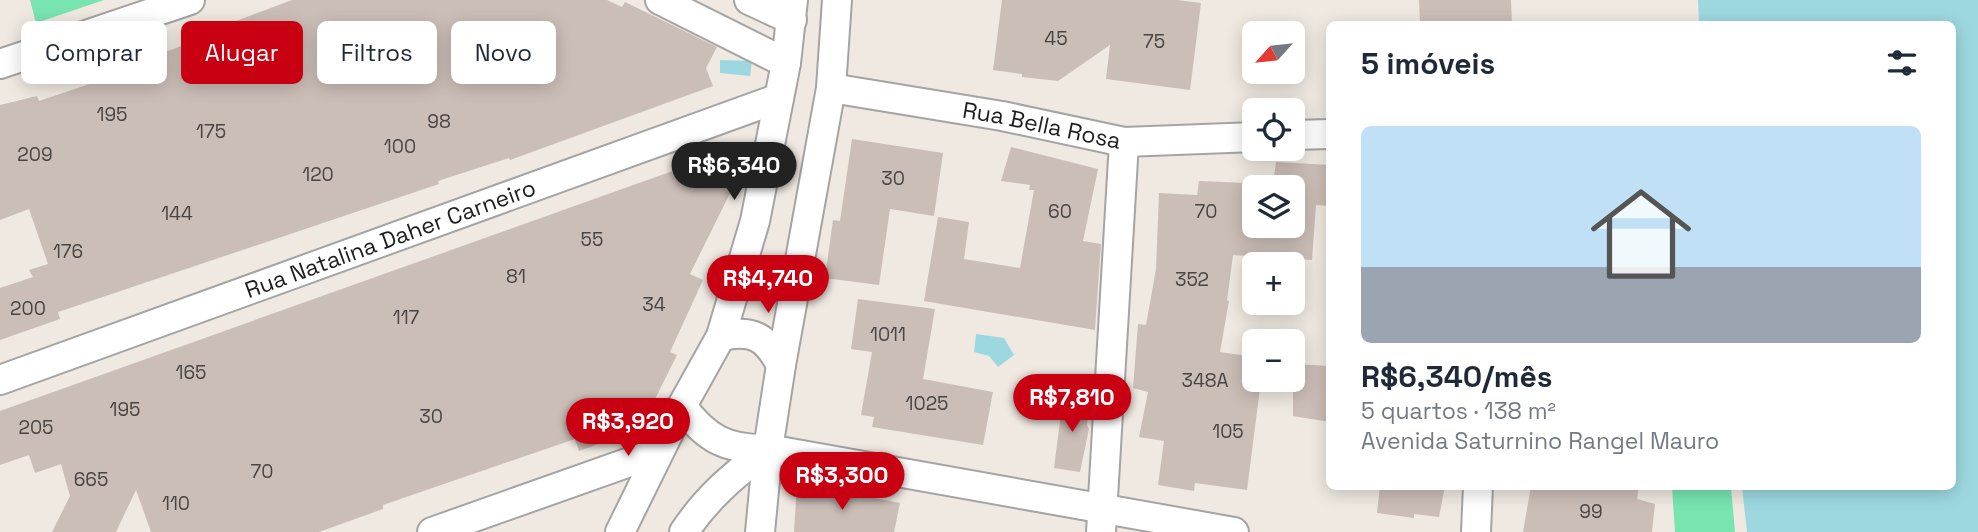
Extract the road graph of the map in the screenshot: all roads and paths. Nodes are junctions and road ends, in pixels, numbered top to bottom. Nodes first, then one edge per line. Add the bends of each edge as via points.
1 (190, 0) edge
2 (660, 0) edge
3 (749, 0) edge
4 (837, 0) edge
5 (793, 10) edge
6 (786, 63) junction
7 (0, 64) edge
8 (831, 88) junction
9 (779, 98) junction
10 (1326, 134) edge
11 (1305, 135) edge
12 (1242, 137) edge
13 (1124, 142) junction
14 (721, 337) junction
15 (781, 365) junction
16 (0, 380) edge
17 (682, 406) junction
18 (768, 449) junction
19 (659, 452) junction
20 (1478, 490) edge
21 (1102, 520) edge
22 (432, 532) edge
23 (620, 532) edge
24 (684, 532) edge
25 (760, 532) edge
26 (1234, 532) edge
27 (1476, 532) edge

1 - 7 street
2 - 6 street
3 - 5 street
4 - 8 street
5 - 6 street
6 - 9 street
8 - 13 street, Rua Bella Rosa
8 - 15 street
9 - 14 street via 755,221
9 - 16 street, Rua Natalina Daher Carneiro
10 - 11 street
12 - 13 street, Rua Bella Rosa
13 - 21 street
14 - 15 street via 740,332 758,337
14 - 17 street
15 - 18 street
17 - 18 street via 694,423 728,446
17 - 19 street
18 - 21 street
18 - 24 street via 727,481
18 - 25 street
19 - 22 street
19 - 23 street
20 - 27 street
21 - 26 street

